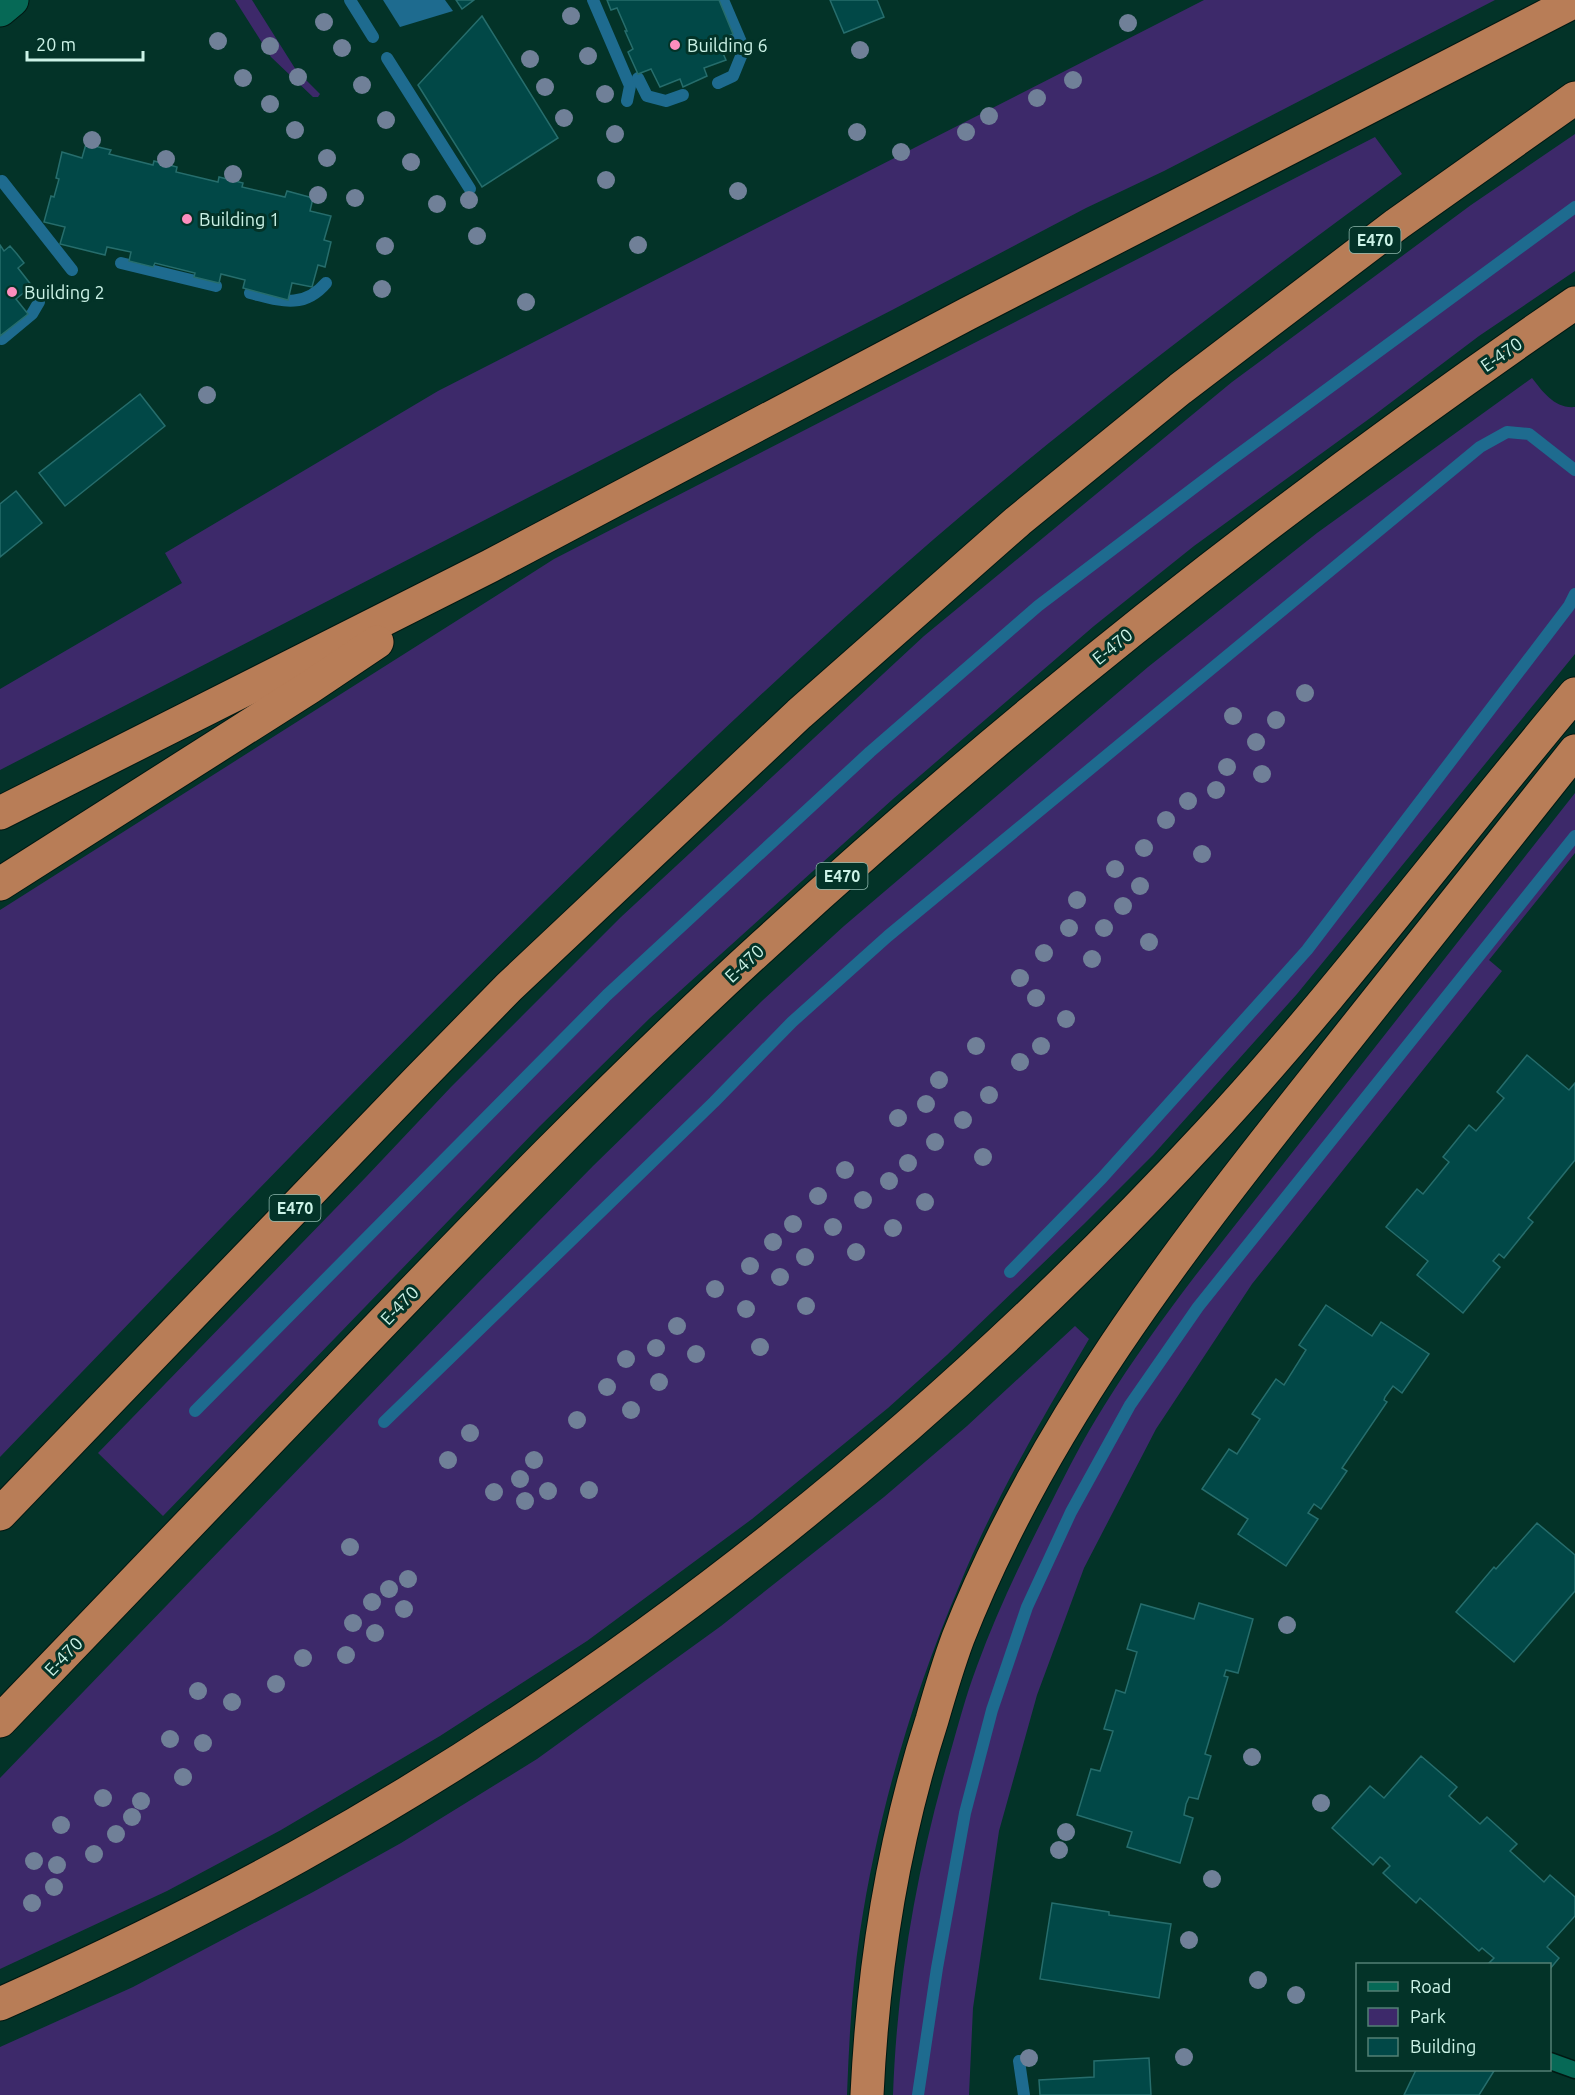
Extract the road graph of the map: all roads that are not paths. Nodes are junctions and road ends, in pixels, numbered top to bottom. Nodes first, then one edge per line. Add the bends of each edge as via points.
1 (12, 0) edge
2 (1575, 0) edge
3 (0, 10) edge
4 (1575, 98) edge
5 (1575, 303) edge
6 (490, 566) junction
7 (1575, 694) edge
8 (1575, 751) edge
9 (0, 813) edge
10 (0, 884) edge
11 (0, 1514) edge
12 (0, 1721) edge
13 (0, 2004) edge
14 (1551, 2061) edge
15 (1575, 2070) edge
16 (867, 2095) edge

1 - 3 street
2 - 6 highway via 957,319
4 - 11 highway, E470 via 1397,224 1198,374 1010,528 799,714 501,996
5 - 12 highway, E-470 / E470 via 1334,474 1182,590 986,750 765,944 471,1231
6 - 9 highway
6 - 10 highway via 310,687
7 - 13 highway via 1251,1088 1033,1312 807,1512 666,1619 508,1728 378,1810 296,1858
8 - 16 highway via 1204,1219 1112,1347 1030,1484 959,1636 914,1774 881,1945
14 - 15 lane

